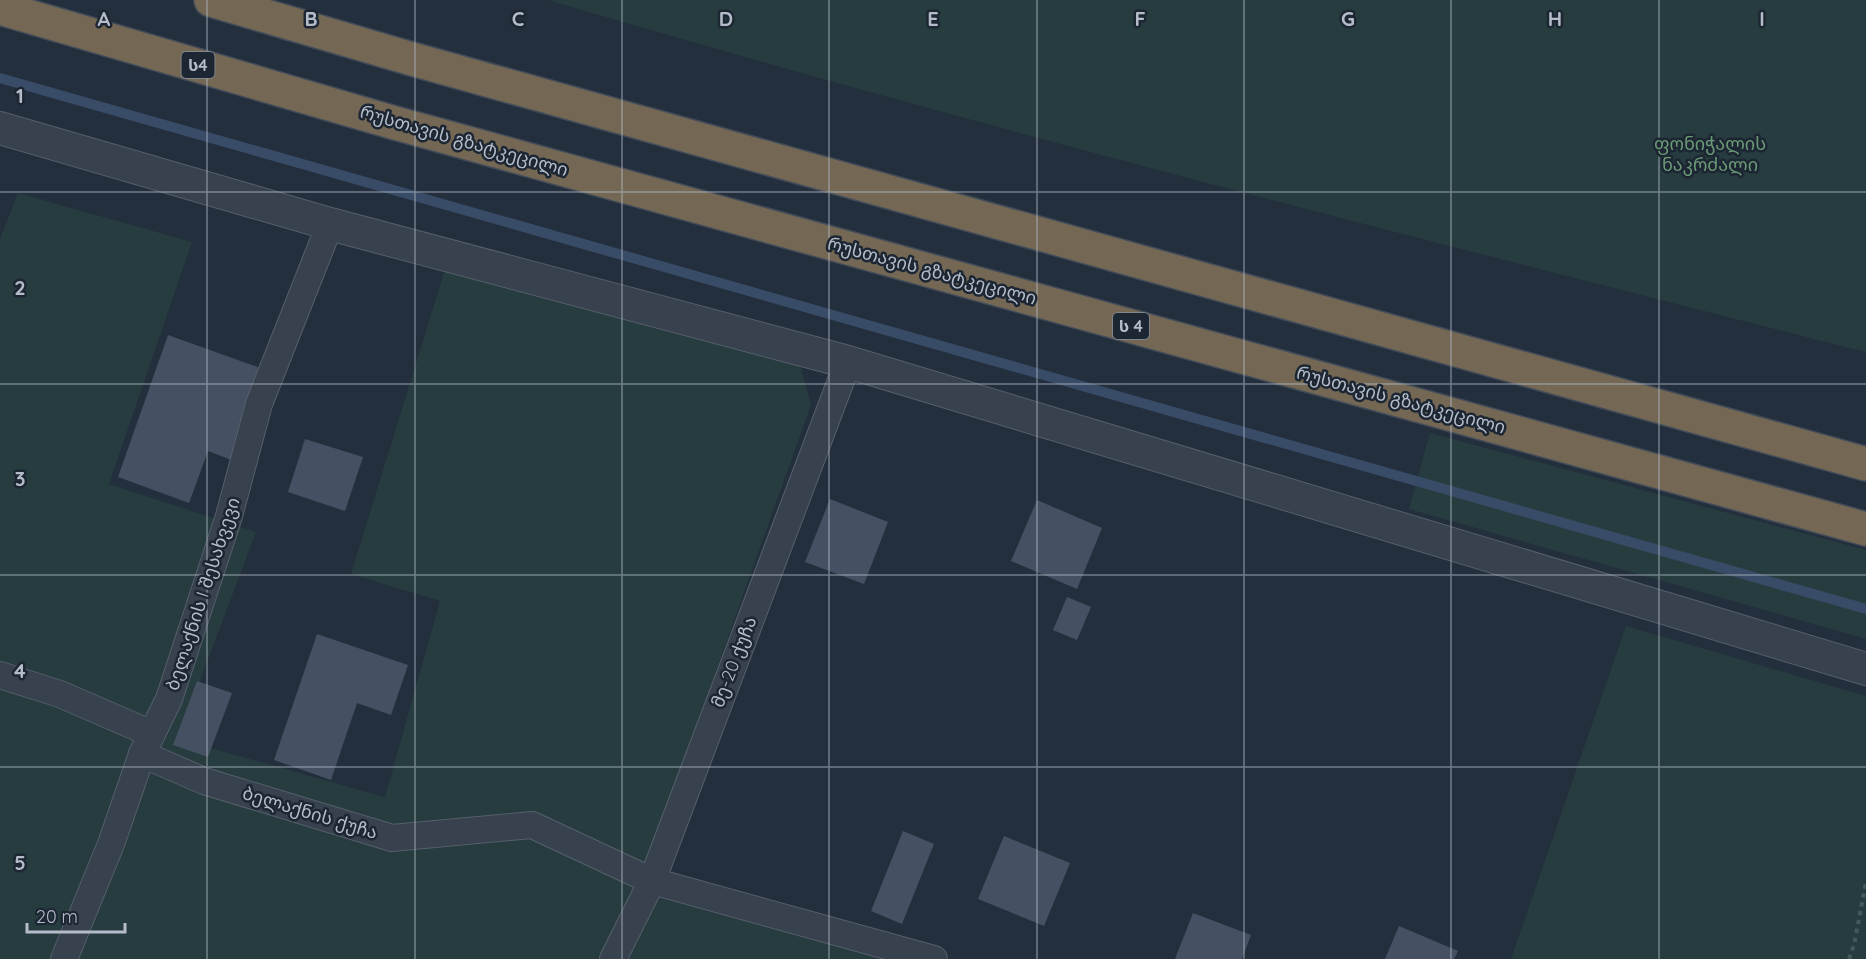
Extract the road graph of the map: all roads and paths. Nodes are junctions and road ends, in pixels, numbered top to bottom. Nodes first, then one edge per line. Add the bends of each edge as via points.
1 (211, 0) edge
2 (0, 8) edge
3 (395, 123) joint
4 (0, 128) edge
5 (330, 224) junction
6 (848, 362) junction
7 (1866, 464) edge
8 (1866, 529) edge
9 (1866, 669) edge
10 (0, 675) edge
11 (147, 744) junction
12 (652, 881) junction
13 (1866, 882) edge
14 (64, 959) edge
15 (613, 959) edge
16 (934, 959) edge
17 (1848, 959) edge

1 - 7 highway
2 - 3 highway, რუსთავის გზატკეცილი / ს4
3 - 8 highway, რუსთავის გზატკეცილი / ს 4
4 - 5 street
5 - 6 street
5 - 11 street, ბელაქნის I შესახვევი via 259,404 229,516 169,699
6 - 9 street
6 - 12 street, მე-20 ქუჩა
10 - 11 street, ბელაქნის ქუჩა via 60,694
11 - 12 street, ბელაქნის ქუჩა via 204,781 392,838 532,825
11 - 14 street, ბელაქნის I შესახვევი
12 - 15 street, მე-20 ქუჩა
12 - 16 street, ბელაქნის ქუჩა
13 - 17 path

